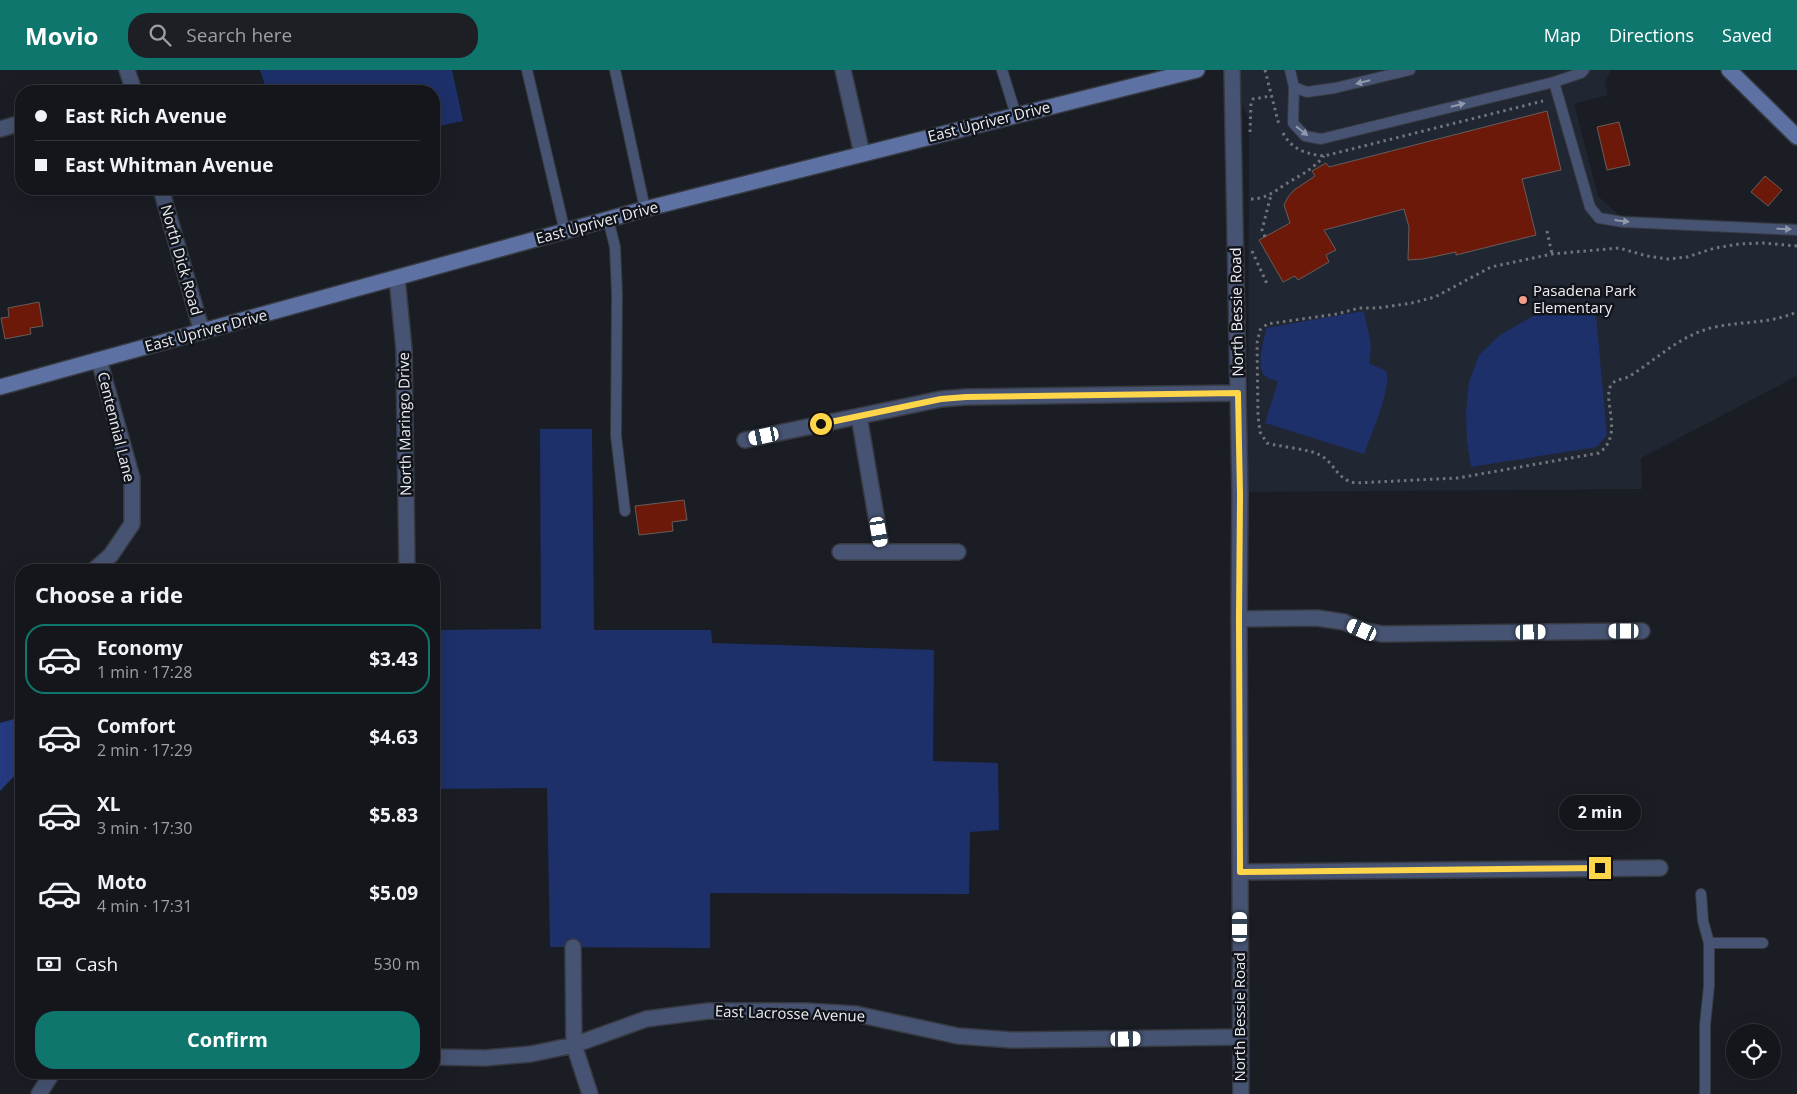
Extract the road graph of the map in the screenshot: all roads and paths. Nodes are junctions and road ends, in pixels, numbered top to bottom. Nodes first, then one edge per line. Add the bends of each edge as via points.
1 (127, 70) edge
2 (527, 70) edge
3 (615, 70) edge
4 (843, 70) edge
5 (1002, 70) edge
6 (1197, 70) edge
7 (1232, 70) edge
8 (1290, 70) edge
9 (1410, 70) edge
10 (1584, 70) edge
11 (1729, 70) edge
12 (1554, 82) junction
13 (132, 85) edge
14 (1294, 87) junction
15 (1271, 96) dead end
16 (1016, 115) junction
17 (15, 125) edge
18 (0, 129) edge
19 (1250, 134) dead end
20 (1797, 137) edge
21 (862, 154) junction
22 (1324, 156) dead end
23 (1251, 190) dead end
24 (163, 195) edge
25 (1271, 195) junction
26 (1251, 199) junction
27 (1251, 208) dead end
28 (645, 209) junction
29 (608, 220) junction
30 (1547, 230) dead end
31 (1797, 230) edge
32 (565, 232) junction
33 (1265, 237) dead end
34 (1797, 246) edge
35 (1251, 247) dead end
36 (1552, 254) junction
37 (396, 278) junction
38 (1268, 286) dead end
39 (1797, 312) edge
40 (202, 332) junction
41 (99, 360) junction
42 (0, 387) edge
43 (1238, 393) junction
44 (859, 416) junction
45 (745, 440) dead end
46 (625, 511) dead end
47 (882, 551) junction
48 (840, 552) dead end
49 (958, 552) dead end
50 (101, 564) edge
51 (407, 564) edge
52 (1239, 619) junction
53 (1642, 631) dead end
54 (1660, 868) dead end
55 (1240, 872) junction
56 (1701, 894) dead end
57 (1763, 942) dead end
58 (1708, 943) junction
59 (573, 947) dead end
60 (1240, 1037) junction
61 (574, 1045) junction
62 (440, 1057) edge
63 (49, 1079) edge
64 (39, 1094) edge
65 (590, 1094) edge
66 (1241, 1094) edge
67 (1705, 1094) edge

1 - 13 street
2 - 32 lane
3 - 28 lane
4 - 21 street
5 - 16 lane
6 - 16 main road, East Upriver Drive
7 - 43 street, North Bessie Road
8 - 14 lane
9 -> 14 lane via 1335,88 1307,92
10 - 12 lane
11 - 20 main road
14 -> 12 lane via 1293,123 1305,136 1321,139
12 -> 31 lane via 1586,196 1599,218 1623,222
15 - 19 path via 1251,102
16 - 21 main road, East Upriver Drive
17 - 18 street
21 - 28 main road, East Upriver Drive
22 - 25 path via 1315,167
23 - 26 path
24 - 40 street, North Dick Road
25 - 26 path
25 - 33 path via 1262,230
26 - 27 path
28 - 29 main road, East Upriver Drive
29 - 32 main road, East Upriver Drive
29 - 46 lane via 616,247 616,436
30 - 36 path
32 - 37 main road, East Upriver Drive
34 - 36 path via 1739,244 1668,259 1619,248
35 - 38 path
36 - 39 path via 1491,267 1435,297 1412,303 1359,308 1267,324 1260,330 1257,343 1260,432 1267,443 1319,454 1338,475 1355,483 1458,478 1599,454 1610,441 1609,396 1614,382 1628,377 1678,342 1696,334 1716,327 1770,321
37 - 40 main road, East Upriver Drive
37 - 51 street, North Maringo Drive via 404,350
40 - 41 main road, East Upriver Drive
41 - 42 main road, East Upriver Drive
41 - 50 street, Centennial Lane via 132,478 132,524 111,555
43 - 44 street via 966,397
43 - 52 street, North Bessie Road
44 - 45 street
44 - 47 street
47 - 48 street
47 - 49 street
52 - 53 street via 1317,618 1344,622 1382,634
52 - 55 street, North Bessie Road
54 - 55 street
55 - 60 street, North Bessie Road
56 - 58 lane
57 - 58 lane
58 - 67 lane
59 - 61 street
60 - 61 street, East Lacrosse Avenue via 1012,1040 958,1036 856,1014 708,1011 646,1019
60 - 66 street, North Bessie Road
61 - 62 street, East Lacrosse Avenue via 530,1054
61 - 65 street
63 - 64 street

